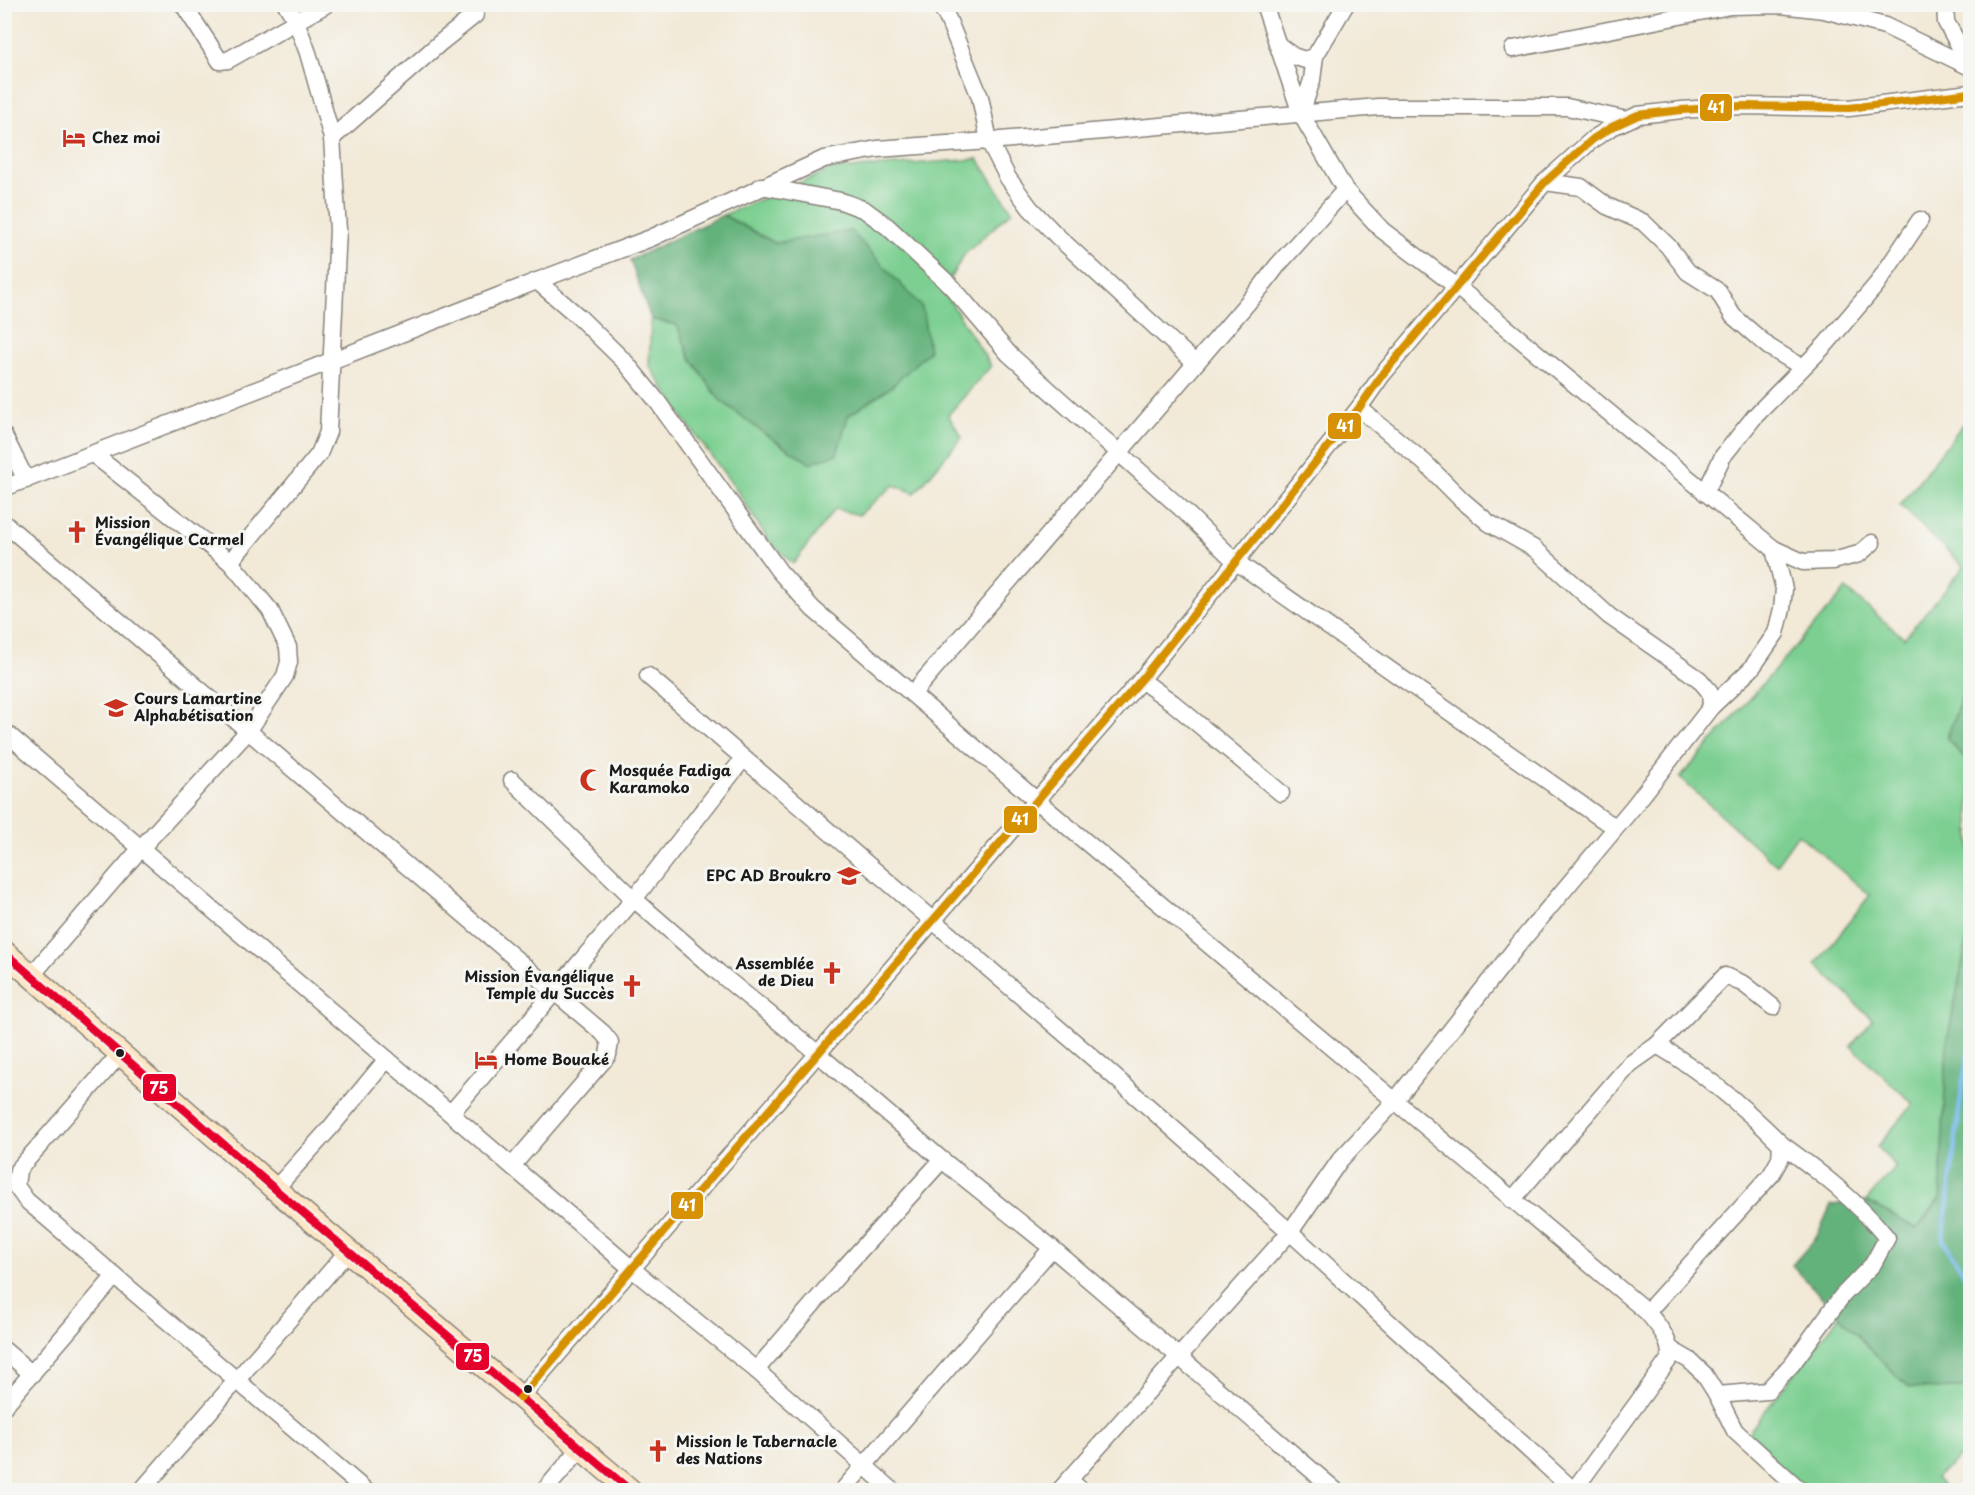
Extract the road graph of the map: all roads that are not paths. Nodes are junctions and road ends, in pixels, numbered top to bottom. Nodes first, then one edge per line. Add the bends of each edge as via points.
1 (183, 4) edge
2 (286, 4) edge
3 (327, 4) edge
4 (940, 4) edge
5 (1264, 4) edge
6 (1346, 4) edge
7 (1945, 4) edge
8 (476, 15) dead end
9 (296, 21) junction
10 (1277, 44) junction
11 (1513, 49) dead end
12 (1315, 56) junction
13 (1971, 66) edge
14 (1971, 93) edge
15 (1301, 114) junction
16 (1627, 120) junction
17 (332, 138) junction
18 (989, 141) junction
19 (1545, 182) junction
20 (762, 186) junction
21 (1345, 190) junction
22 (1920, 220) dead end
23 (537, 280) junction
24 (1457, 287) junction
25 (331, 360) junction
26 (1195, 363) junction
27 (1802, 368) junction
28 (1359, 408) junction
29 (4, 436) edge
30 (1119, 453) junction
31 (93, 454) junction
32 (12, 489) edge
33 (1705, 493) junction
34 (4, 522) edge
35 (1872, 543) dead end
36 (1774, 549) junction
37 (1235, 561) junction
38 (230, 562) junction
39 (648, 676) dead end
40 (1141, 680) junction
41 (913, 693) junction
42 (1711, 707) junction
43 (249, 730) junction
44 (4, 731) edge
45 (743, 759) junction
46 (512, 780) dead end
47 (1281, 793) dead end
48 (1036, 800) junction
49 (1616, 826) junction
50 (141, 848) junction
51 (634, 899) junction
52 (932, 921) junction
53 (4, 952) edge
54 (31, 976) junction
55 (554, 992) junction
56 (1773, 1007) dead end
57 (1657, 1045) junction
58 (121, 1053) junction
59 (817, 1053) junction
60 (387, 1059) junction
61 (1395, 1101) junction
62 (451, 1113) junction
63 (1781, 1144) junction
64 (942, 1160) junction
65 (512, 1166) junction
66 (275, 1189) junction
67 (1512, 1200) junction
68 (1290, 1232) junction
69 (1052, 1248) junction
70 (348, 1251) junction
71 (632, 1269) junction
72 (115, 1276) junction
73 (1647, 1312) junction
74 (1670, 1349) junction
75 (4, 1350) edge
76 (1178, 1358) junction
77 (756, 1370) junction
78 (32, 1374) junction
79 (237, 1379) junction
80 (1717, 1395) junction
81 (520, 1398) junction
82 (4, 1406) edge
83 (580, 1449) junction
84 (863, 1466) junction
85 (1070, 1487) edge
86 (356, 1488) edge
87 (142, 1491) edge
88 (545, 1491) edge
89 (630, 1491) edge
90 (843, 1491) edge
91 (892, 1491) edge
92 (1335, 1491) edge
93 (1574, 1491) edge
94 (1800, 1491) edge

1 - 9 street via 220,61
2 - 9 street
3 - 9 street
4 - 18 street via 980,98
5 - 10 street
6 - 12 street
7 - 13 street via 1946,22
8 - 17 street
9 - 17 street
10 - 12 street via 1305,60
10 - 15 street
11 - 13 street via 1730,6 1781,5 1824,10 1885,26
12 - 15 street
14 - 16 street via 1849,108 1741,106 1682,110
15 - 16 street via 1378,107 1567,107
15 - 18 street
15 - 21 street
16 - 19 street via 1593,139
17 - 25 street via 338,230
18 - 20 street via 878,149 824,159
18 - 26 street via 1008,178 1037,215
19 - 24 street
19 - 27 street via 1581,187 1607,206 1643,222 1688,272 1718,291 1733,316 1769,347
20 - 23 street via 651,238
20 - 30 street via 841,201 865,210 888,227 952,287 1009,354
21 - 24 street via 1382,230
21 - 26 street
22 - 27 street via 1877,284
23 - 25 street
23 - 41 street via 626,363 760,545 813,609
24 - 28 street
24 - 33 street
25 - 31 street
25 - 38 street via 325,444
26 - 30 street
27 - 33 street via 1723,456
28 - 37 street
28 - 42 street via 1489,523 1535,549 1610,616 1699,680 1710,692
29 - 32 street
30 - 37 street
30 - 41 street
31 - 32 street
31 - 38 street
33 - 36 street
34 - 43 street
35 - 36 street via 1859,554 1833,561 1803,562
36 - 42 street via 1784,589 1776,633 1751,669
37 - 40 street
37 - 49 street
38 - 43 street via 270,610 288,647 285,676
39 - 45 street
40 - 47 street
40 - 48 street
41 - 48 street
42 - 49 street
43 - 50 street
43 - 55 street
44 - 50 street
45 - 51 street
45 - 52 street
46 - 51 street
48 - 52 street
48 - 61 street
49 - 61 street
50 - 54 street
50 - 60 street
51 - 55 street
51 - 59 street
52 - 59 street
52 - 68 street
53 - 54 street
54 - 58 street
55 - 62 street
55 - 65 street via 603,1033 610,1042 608,1055
56 - 57 street via 1744,984 1725,976
57 - 63 street via 1753,1116
57 - 67 street via 1630,1064
58 - 66 street
58 - 72 street via 18,1170 16,1186 26,1200
59 - 64 street
59 - 71 street
60 - 62 street
60 - 66 street
61 - 67 street
61 - 68 street via 1340,1160
62 - 65 street
63 - 73 street via 1771,1175
63 - 80 street via 1821,1173 1887,1238 1873,1264 1842,1296 1792,1364 1767,1390
64 - 69 street
64 - 77 street
65 - 71 street
66 - 70 street
67 - 73 street
68 - 76 street
68 - 93 street
69 - 76 street
69 - 84 street
70 - 79 street
70 - 81 street
71 - 77 street
71 - 81 street
72 - 78 street
72 - 79 street
73 - 74 street
74 - 80 street via 1704,1374
74 - 93 street via 1670,1358
75 - 78 street
76 - 85 street via 1114,1428
76 - 92 street
77 - 84 street
78 - 82 street
79 - 86 street
79 - 87 street
80 - 94 street via 1735,1431
81 - 83 street
83 - 88 street
83 - 89 street
84 - 90 street
84 - 91 street

